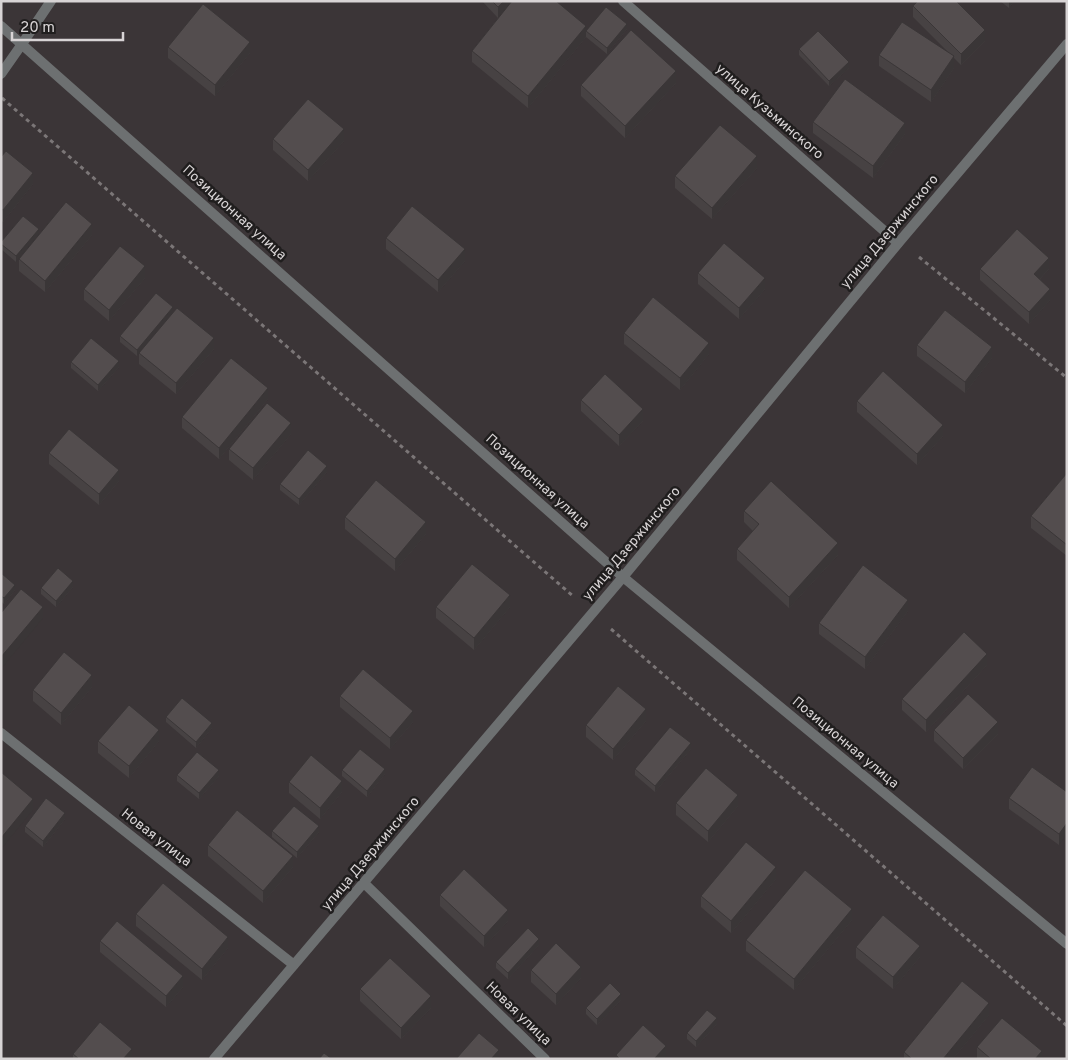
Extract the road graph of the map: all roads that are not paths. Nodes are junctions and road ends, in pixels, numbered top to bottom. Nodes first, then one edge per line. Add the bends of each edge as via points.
1 (51, 1) edge
2 (623, 1) edge
3 (1, 26) edge
4 (22, 44) junction
5 (1067, 44) edge
6 (1, 74) edge
7 (899, 242) junction
8 (623, 577) junction
9 (1, 733) edge
10 (365, 884) junction
11 (1067, 944) edge
12 (294, 965) junction
13 (214, 1059) edge
14 (545, 1059) edge

1 - 4 street
2 - 7 street, улица Кузьминского
3 - 4 street, Позиционная улица
4 - 6 street
4 - 8 street, Позиционная улица
5 - 7 street, улица Дзержинского
7 - 8 street, улица Дзержинского
8 - 10 street, улица Дзержинского
8 - 11 street, Позиционная улица
9 - 12 street, Новая улица
10 - 12 street, улица Дзержинского
10 - 14 street, Новая улица
12 - 13 street, улица Дзержинского

